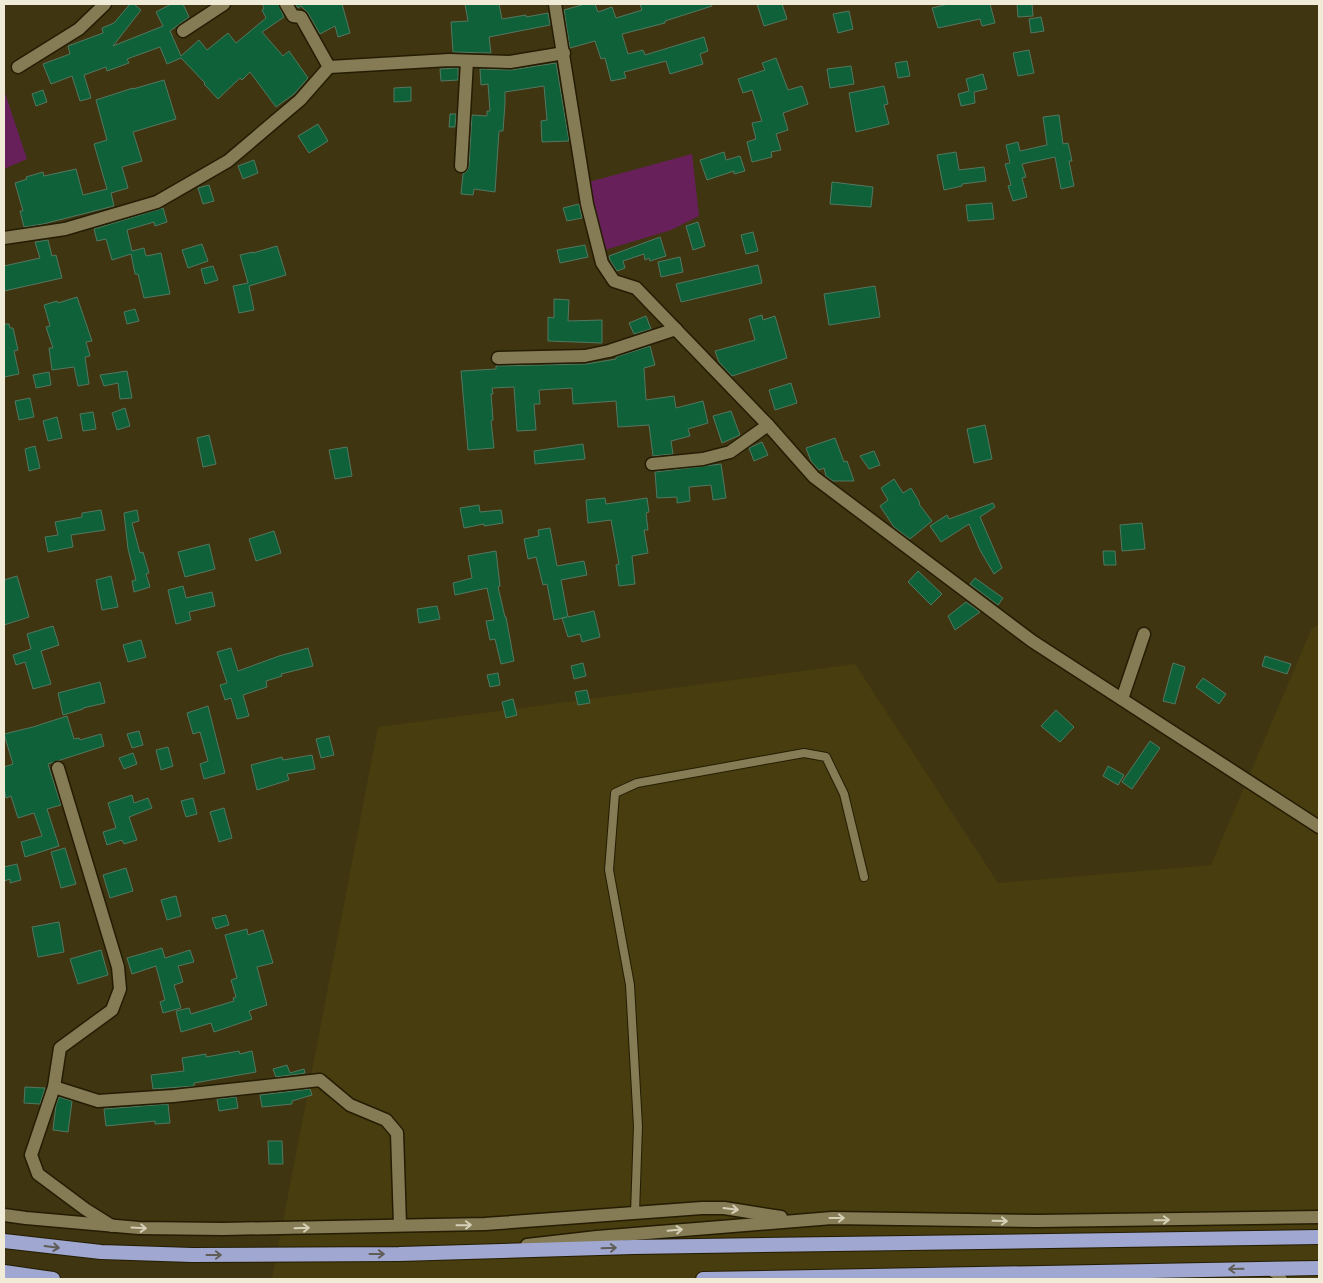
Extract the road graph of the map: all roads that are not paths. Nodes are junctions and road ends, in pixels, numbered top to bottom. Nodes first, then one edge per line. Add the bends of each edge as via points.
1 (105, 4) edge
2 (224, 4) edge
3 (286, 4) edge
4 (555, 4) edge
5 (183, 31) dead end
6 (564, 53) junction
7 (467, 61) junction
8 (18, 67) dead end
9 (329, 67) junction
10 (461, 166) dead end
11 (4, 238) edge
12 (676, 329) junction
13 (498, 358) dead end
14 (768, 425) junction
15 (652, 464) dead end
16 (1144, 634) dead end
17 (1122, 699) junction
18 (58, 768) dead end
19 (1319, 828) edge
20 (864, 877) dead end
21 (54, 1087) junction
22 (635, 1213) junction
23 (4, 1215) edge
24 (1319, 1218) edge
25 (800, 1220) junction
26 (400, 1225) junction
27 (112, 1226) junction
28 (1319, 1236) edge
29 (4, 1241) edge
30 (470, 1251) junction
31 (1264, 1268) junction
32 (1319, 1268) edge
33 (4, 1272) edge
34 (53, 1279) edge
35 (703, 1279) edge
36 (1283, 1279) edge

1 - 8 street via 79,29
2 - 5 street
3 - 9 street via 293,16 301,16
4 - 6 street
6 - 7 street via 510,62
6 - 12 street via 587,204 602,263 614,281 636,288
7 - 9 street
7 - 10 street
9 - 11 street via 300,100 228,162 157,202 65,229
12 - 13 street via 586,356
12 - 14 street
14 - 15 street via 730,452 703,459
14 - 17 street via 814,477 1032,641
16 - 17 street
17 - 19 street
18 - 21 street via 118,967 120,989 112,1010 60,1048
20 - 22 lane via 844,794 826,757 804,752 637,783 616,793 609,870 630,985 638,1126
21 - 26 street via 98,1101 320,1080 350,1105 386,1120 397,1133
21 - 27 street via 31,1155 38,1174
22 -> 25 street via 724,1208
26 -> 22 street via 485,1224
23 - 27 street
25 -> 24 street
30 -> 25 street
27 -> 26 street via 223,1230
30 -> 28 highway
29 -> 30 highway via 101,1252 192,1255
31 - 32 highway
31 -> 35 highway
31 - 36 lane
33 - 34 highway

